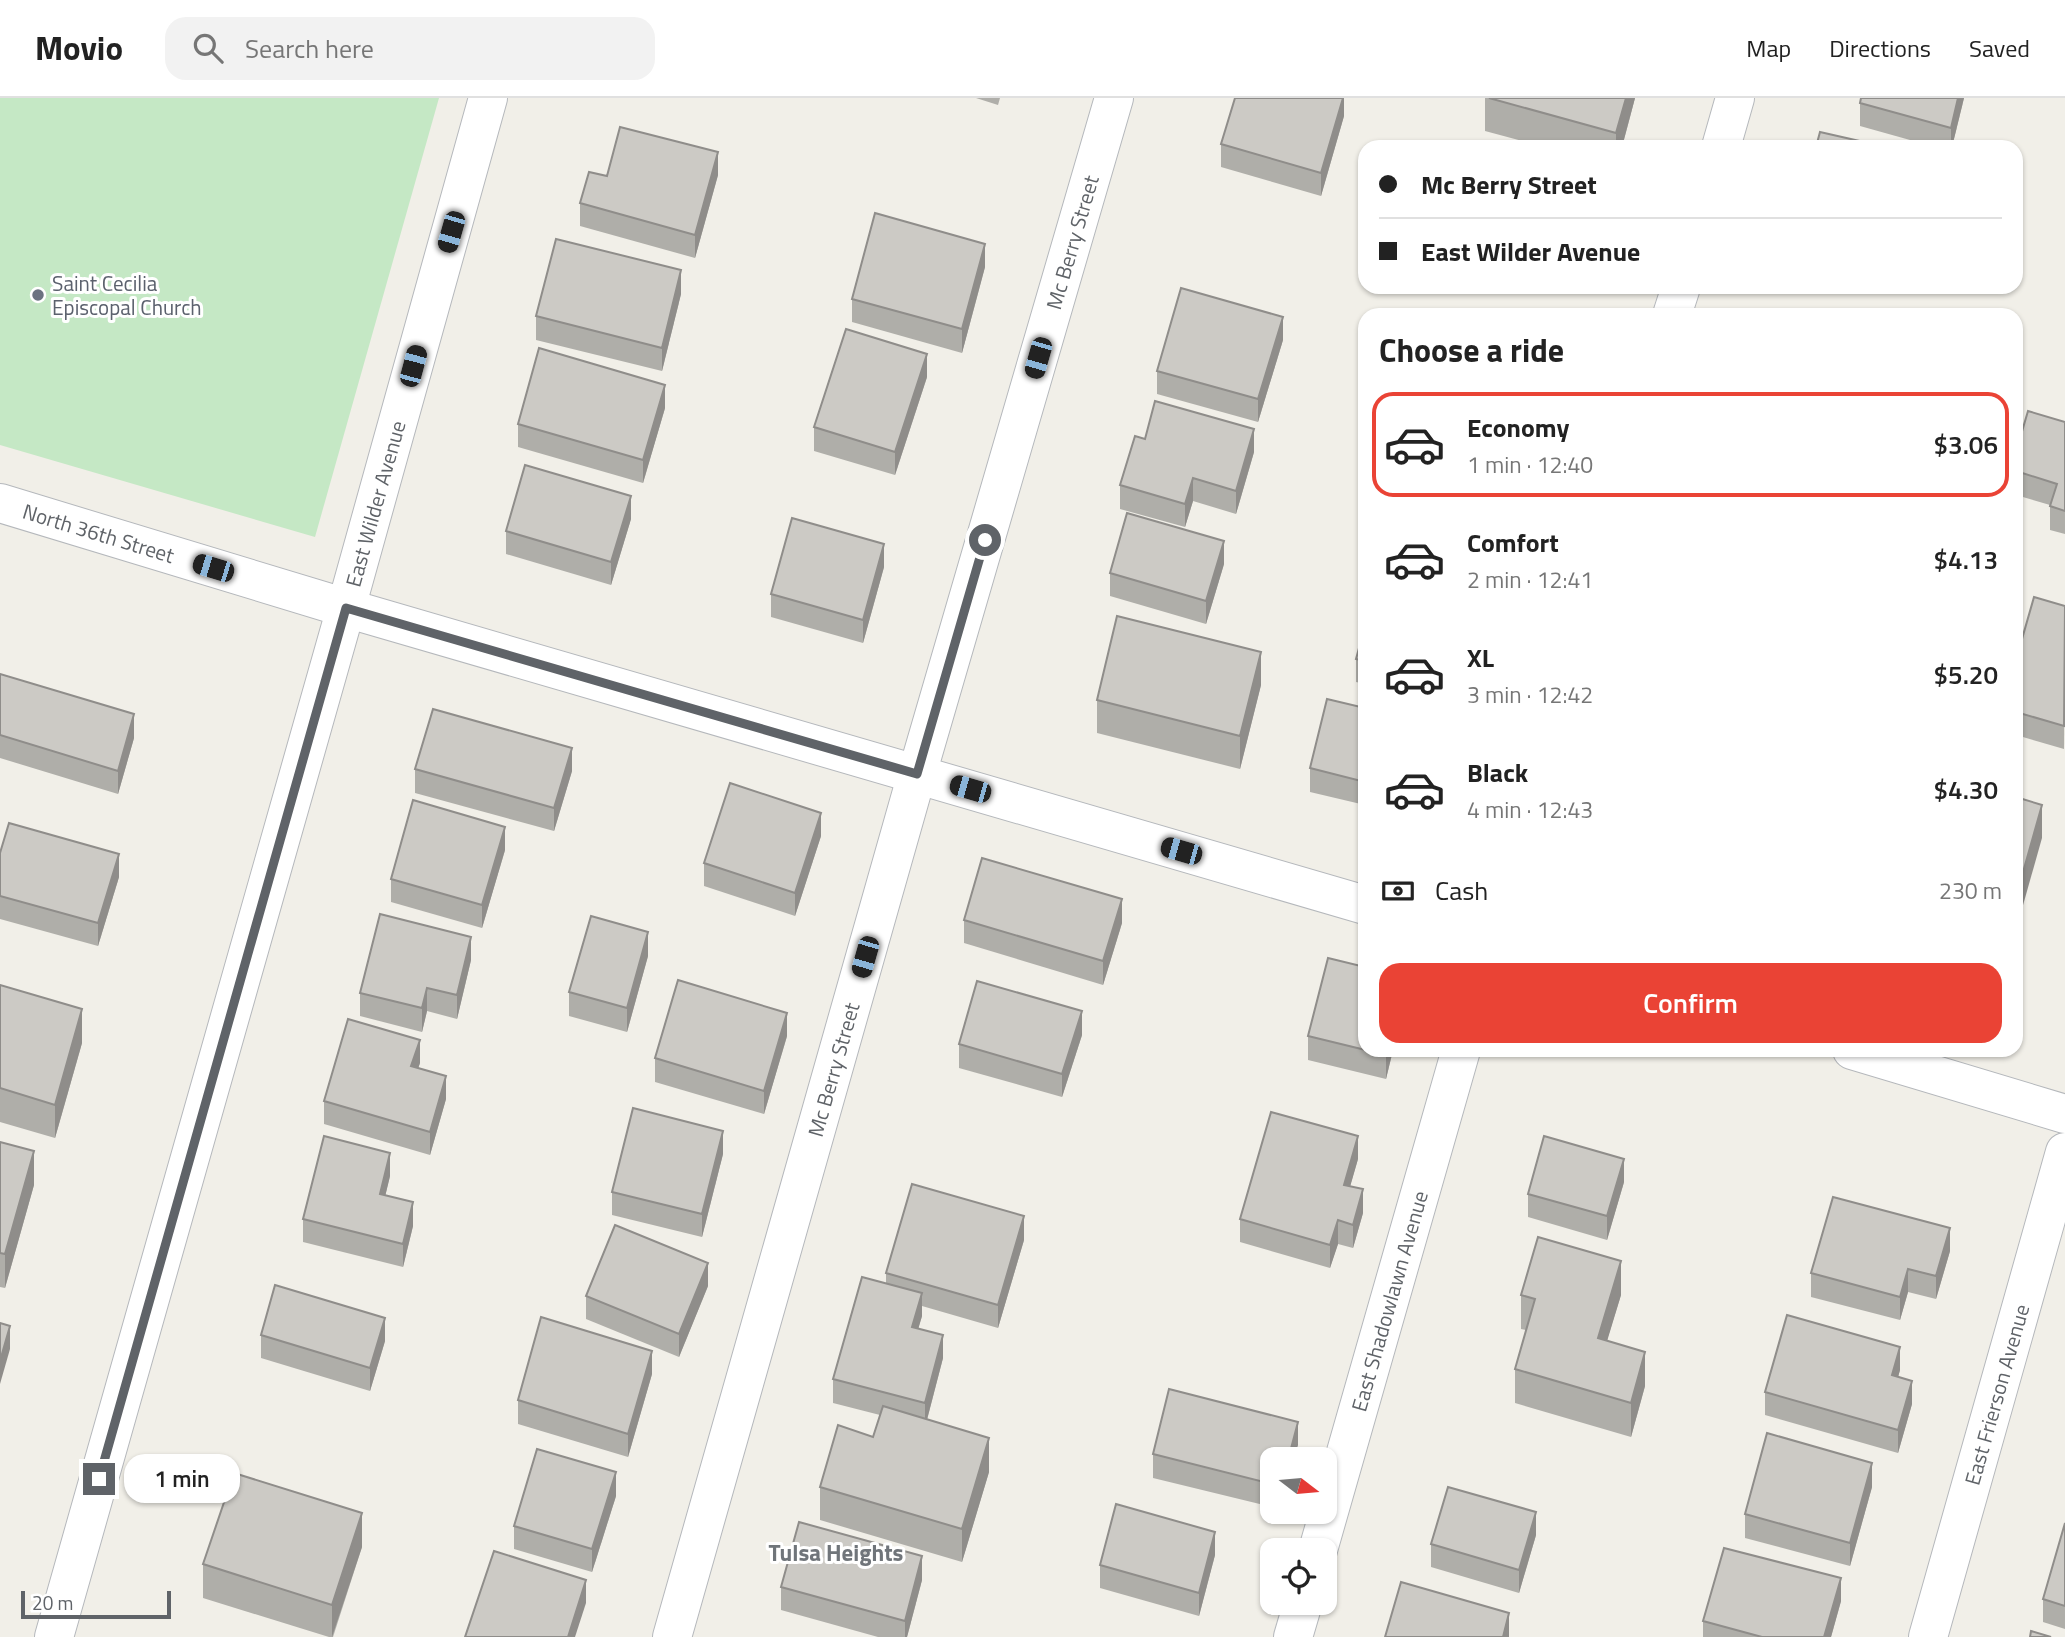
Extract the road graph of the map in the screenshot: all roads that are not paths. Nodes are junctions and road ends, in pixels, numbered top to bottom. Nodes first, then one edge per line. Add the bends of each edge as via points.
1 (488, 98) edge
2 (1114, 98) edge
3 (1735, 98) edge
4 (1723, 140) edge
5 (0, 503) edge
6 (346, 608) junction
7 (917, 774) junction
8 (1358, 903) edge
9 (1459, 1057) edge
10 (1875, 1057) edge
11 (2065, 1114) edge
12 (2065, 1152) edge
13 (1321, 1538) edge
14 (1299, 1615) edge
15 (54, 1637) edge
16 (672, 1637) edge
17 (1293, 1637) edge
18 (1928, 1637) edge

1 - 6 street, East Wilder Avenue
2 - 7 street, Mc Berry Street
3 - 4 street
5 - 6 street, North 36th Street
6 - 7 street, North 36th Street
6 - 15 street, East Wilder Avenue
7 - 8 street, North 36th Street
7 - 16 street, Mc Berry Street
9 - 13 street, East Shadowlawn Avenue
10 - 11 street
12 - 18 street, East Frierson Avenue
14 - 17 street

